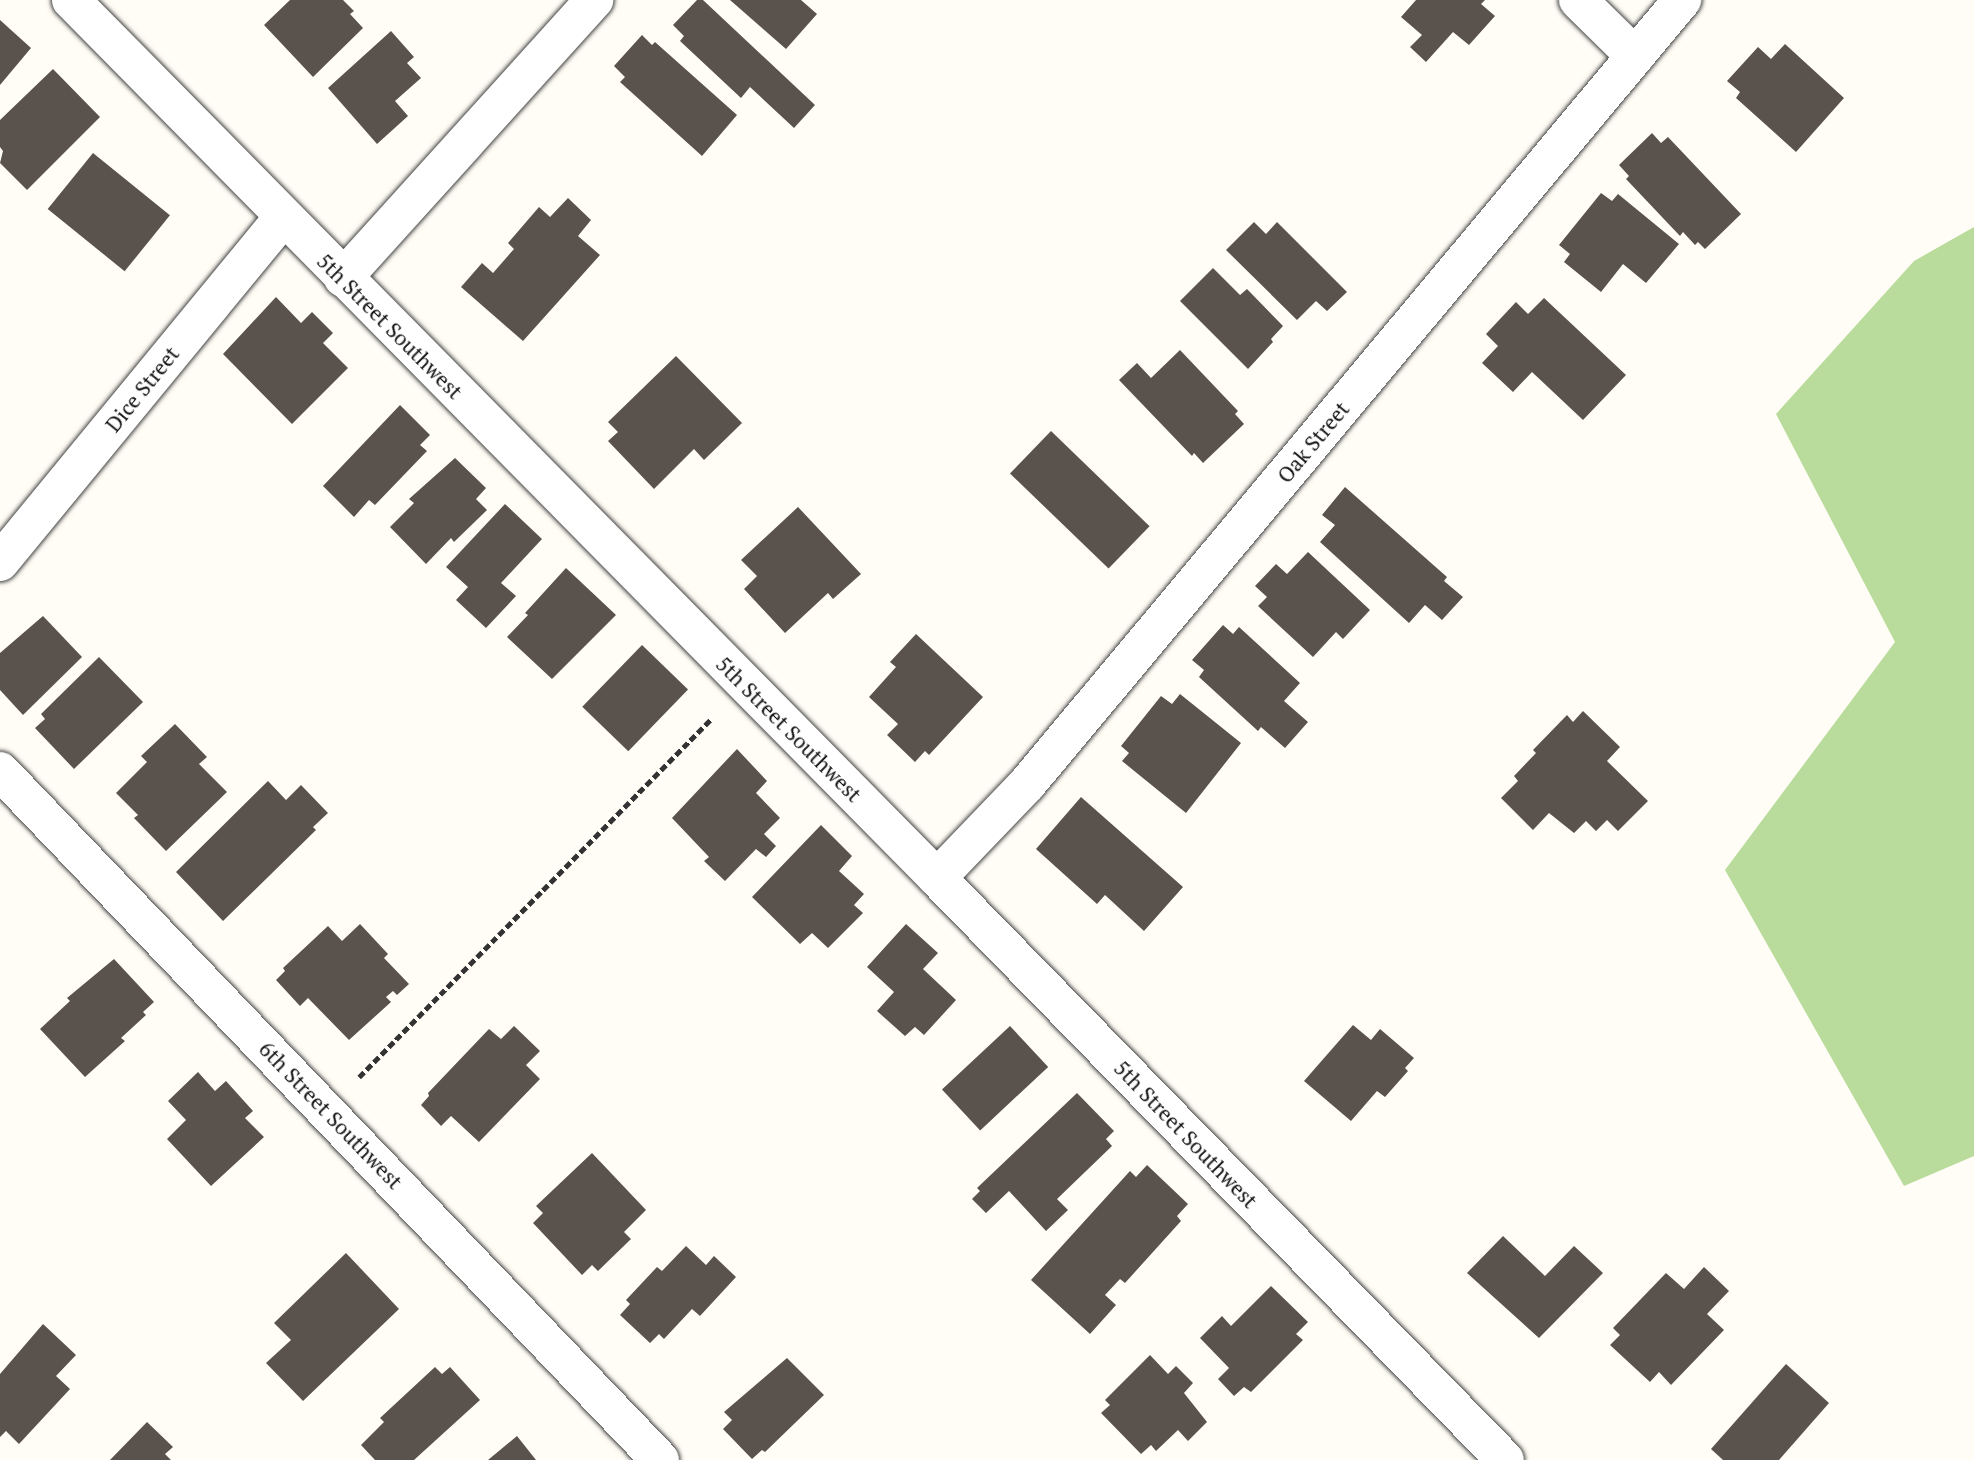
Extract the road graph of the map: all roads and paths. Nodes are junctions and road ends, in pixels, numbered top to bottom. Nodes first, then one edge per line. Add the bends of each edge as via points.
1 (71, 0) edge
2 (594, 0) edge
3 (1578, 0) edge
4 (1682, 0) edge
5 (1635, 56) junction
6 (283, 217) junction
7 (343, 278) junction
8 (0, 562) edge
9 (715, 716) dead end
10 (0, 771) edge
11 (937, 878) junction
12 (352, 1084) dead end
13 (660, 1460) edge
14 (1504, 1460) edge

1 - 6 street, 5th Street Southwest
2 - 7 street
3 - 5 street
4 - 5 street, Oak Street
5 - 11 street, Oak Street via 1027,784
6 - 7 street, 5th Street Southwest
6 - 8 street, Dice Street
7 - 11 street, 5th Street Southwest
9 - 12 path
10 - 13 street, 6th Street Southwest
11 - 14 street, 5th Street Southwest

